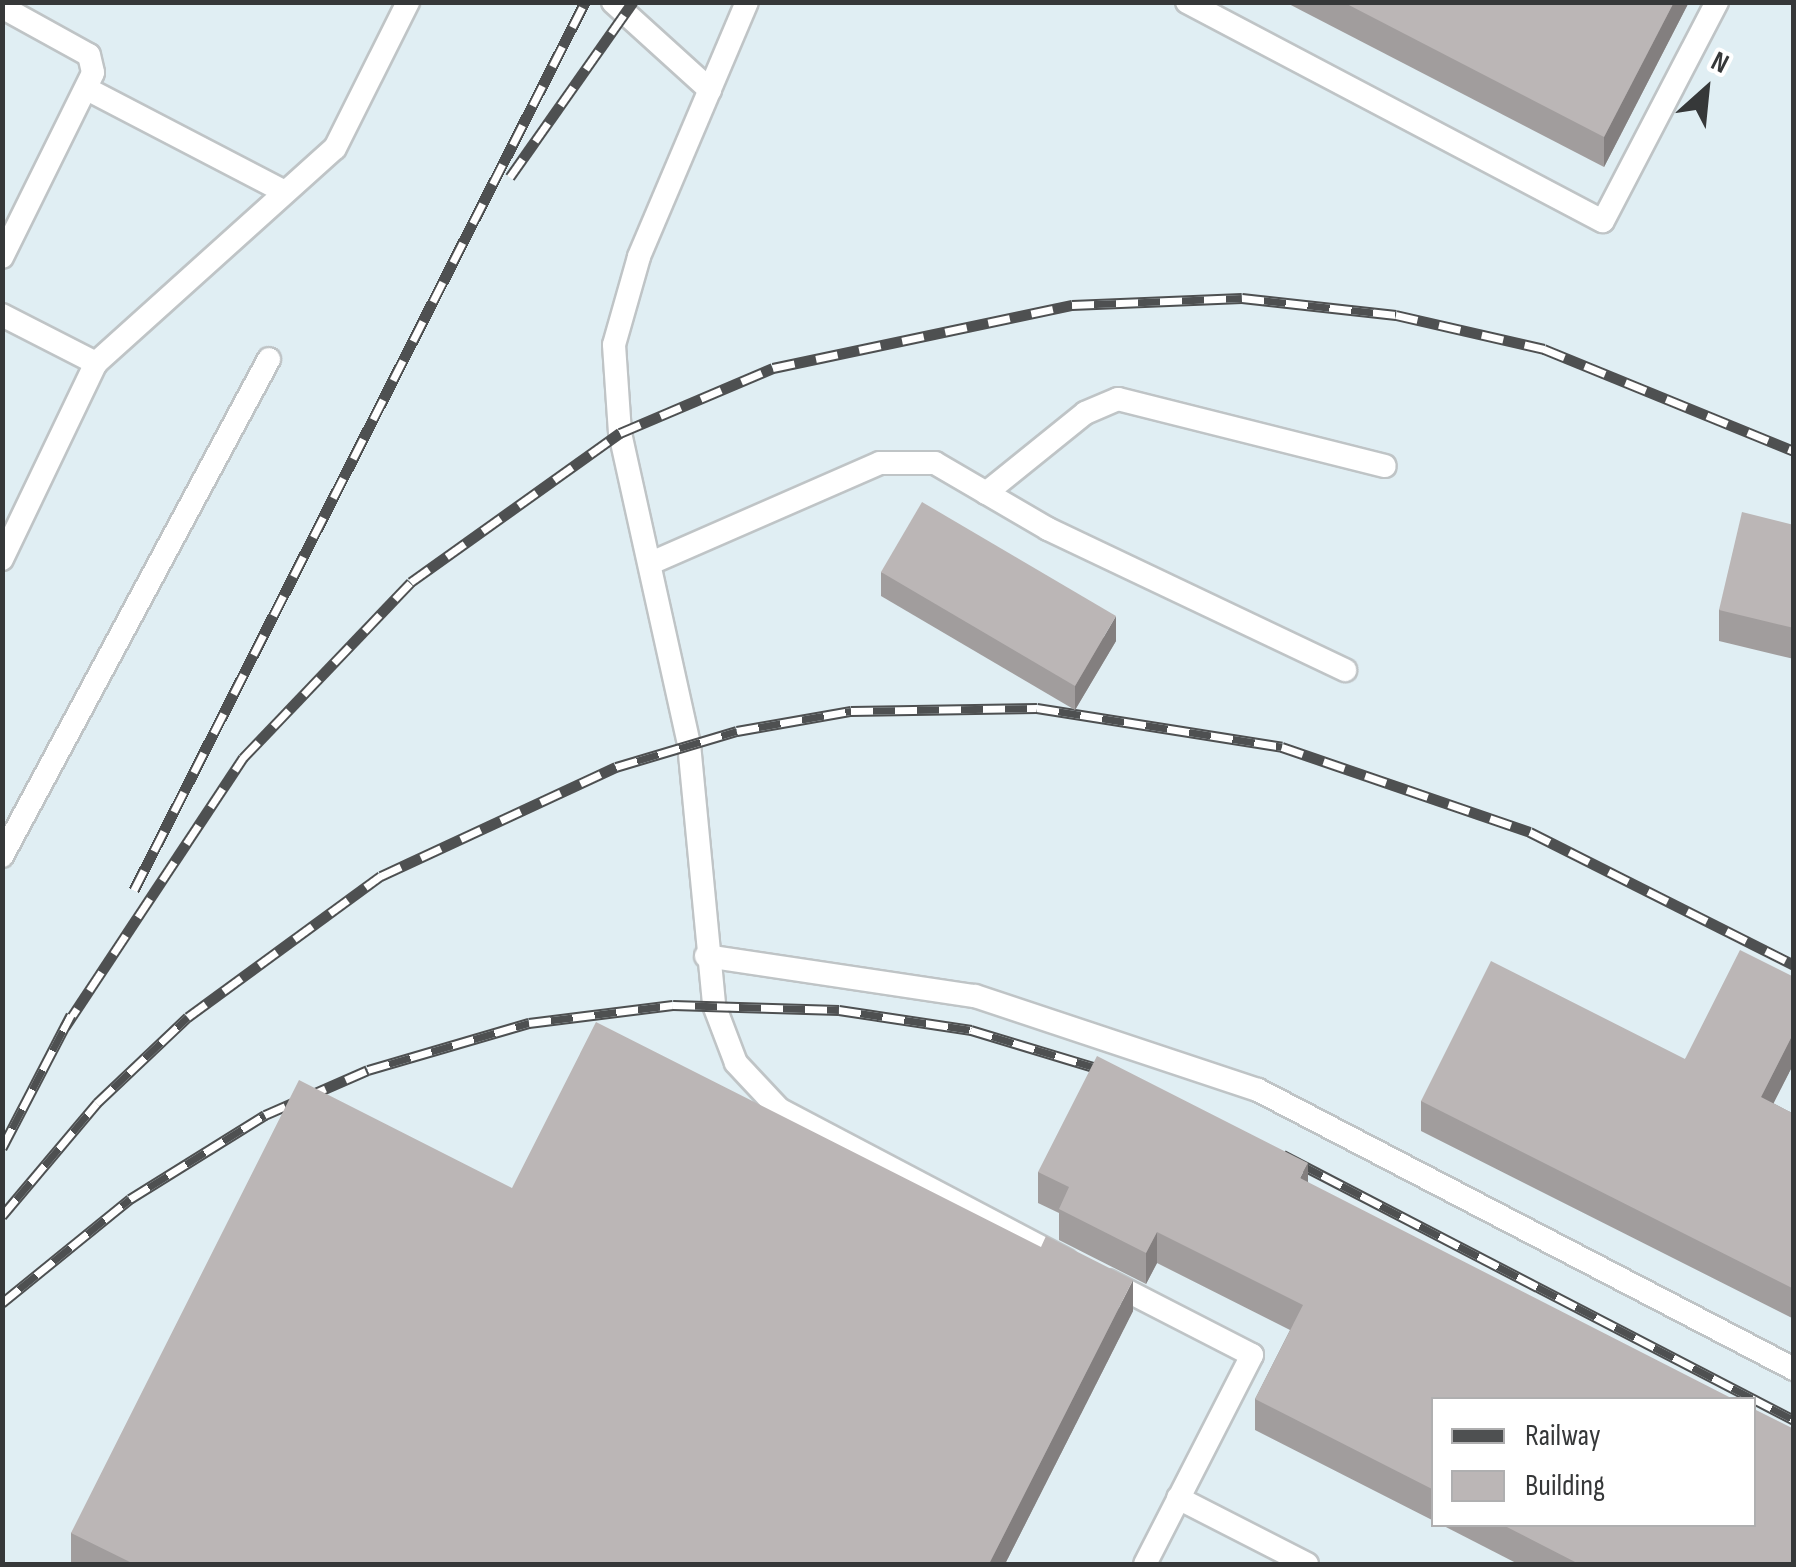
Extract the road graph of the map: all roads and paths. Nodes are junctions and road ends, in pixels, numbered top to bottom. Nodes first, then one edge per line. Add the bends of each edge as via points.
1 (408, 2) edge
2 (613, 2) edge
3 (747, 2) edge
4 (1188, 2) edge
5 (1717, 2) edge
6 (2, 7) edge
7 (89, 90) junction
8 (710, 90) junction
9 (281, 190) junction
10 (2, 258) edge
11 (2, 314) edge
12 (269, 358) dead end
13 (96, 363) junction
14 (1385, 466) dead end
15 (986, 492) junction
16 (2, 559) edge
17 (650, 563) junction
18 (1345, 670) dead end
19 (2, 856) edge
20 (706, 956) junction
21 (1794, 1369) edge
22 (1178, 1498) junction
23 (1145, 1564) edge
24 (1307, 1564) edge

1 - 9 lane via 335,148
2 - 8 lane
3 - 8 lane
4 - 5 lane via 1603,222
6 - 7 lane via 88,55
7 - 9 lane
7 - 10 lane
8 - 17 lane via 640,257 614,345 620,434
9 - 13 lane
11 - 13 lane
12 - 19 lane
13 - 16 lane
14 - 15 lane via 1118,399 1085,413
15 - 17 lane via 936,463 880,463
15 - 18 lane
17 - 20 lane via 689,744
20 - 21 lane via 976,996 1258,1090
20 - 22 lane via 736,1062 779,1109 1252,1355
22 - 23 lane
22 - 24 lane

